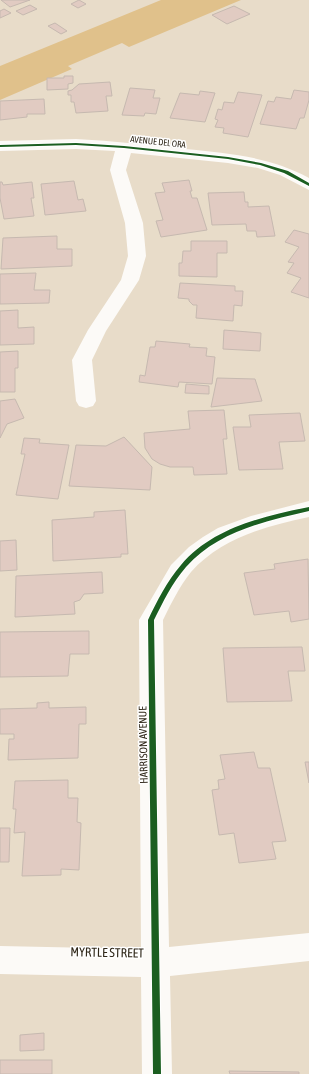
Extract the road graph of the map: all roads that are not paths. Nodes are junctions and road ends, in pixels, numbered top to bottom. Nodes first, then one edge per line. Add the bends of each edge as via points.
1 (0, 146) edge
2 (124, 147) junction
3 (286, 172) junction
4 (309, 173) edge
5 (309, 185) edge
6 (86, 401) dead end
7 (309, 509) edge
8 (309, 948) edge
9 (0, 960) edge
10 (156, 963) junction
11 (157, 1074) edge

1 - 2 street, AVENUE DEL ORA via 76,144
2 - 3 street, AVENUE DEL ORA via 228,158
2 - 6 street via 118,170 134,223 137,256 130,280 97,330 82,360
3 - 4 street
3 - 5 street, AVENUE DEL ORA
7 - 10 street, HARRISON AVENUE via 271,516 211,542 185,564 169,585 151,620
8 - 10 street, MYRTLE STREET
9 - 10 street, MYRTLE STREET
10 - 11 street, HARRISON AVENUE

